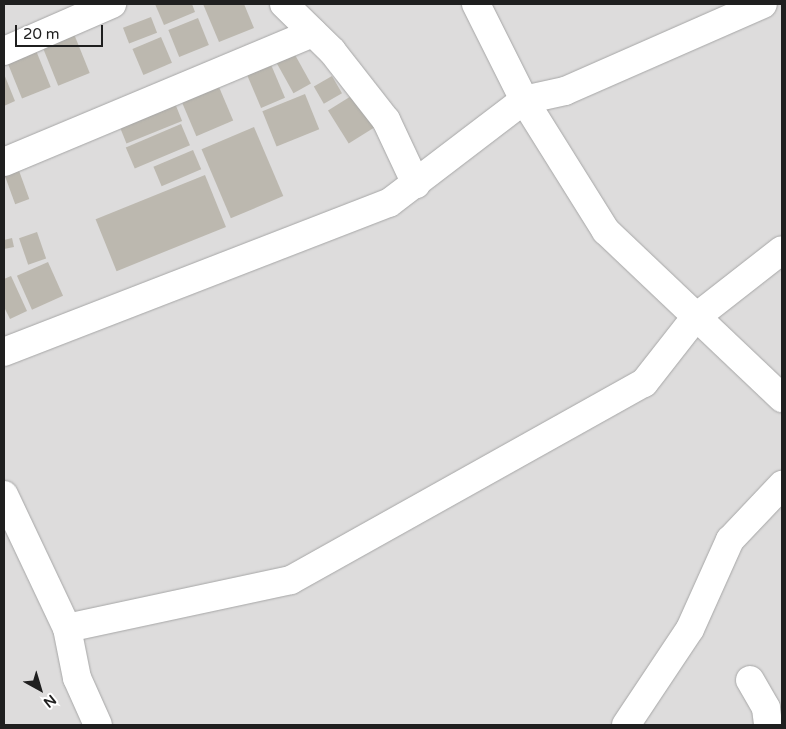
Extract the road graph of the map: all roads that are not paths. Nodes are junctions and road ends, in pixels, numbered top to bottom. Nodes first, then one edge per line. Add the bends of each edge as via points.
1 (112, 4) edge
2 (284, 4) edge
3 (476, 4) edge
4 (762, 4) edge
5 (313, 33) junction
6 (4, 51) edge
7 (524, 100) junction
8 (4, 162) edge
9 (416, 184) junction
10 (782, 250) edge
11 (695, 318) junction
12 (4, 352) edge
13 (782, 398) edge
14 (782, 485) edge
15 (4, 495) edge
16 (67, 628) junction
17 (750, 680) dead end
18 (98, 725) edge
19 (626, 725) edge
20 (768, 725) edge

1 - 6 street
2 - 5 street
3 - 7 street
4 - 7 street via 565,91
5 - 8 street
5 - 9 street via 386,120
7 - 9 street
7 - 11 street via 606,232
9 - 12 street via 389,203
10 - 11 street
11 - 13 street
11 - 16 street via 644,383 291,580
14 - 19 street via 730,540 690,629
15 - 16 street
16 - 18 street via 77,678
17 - 20 street via 766,708

